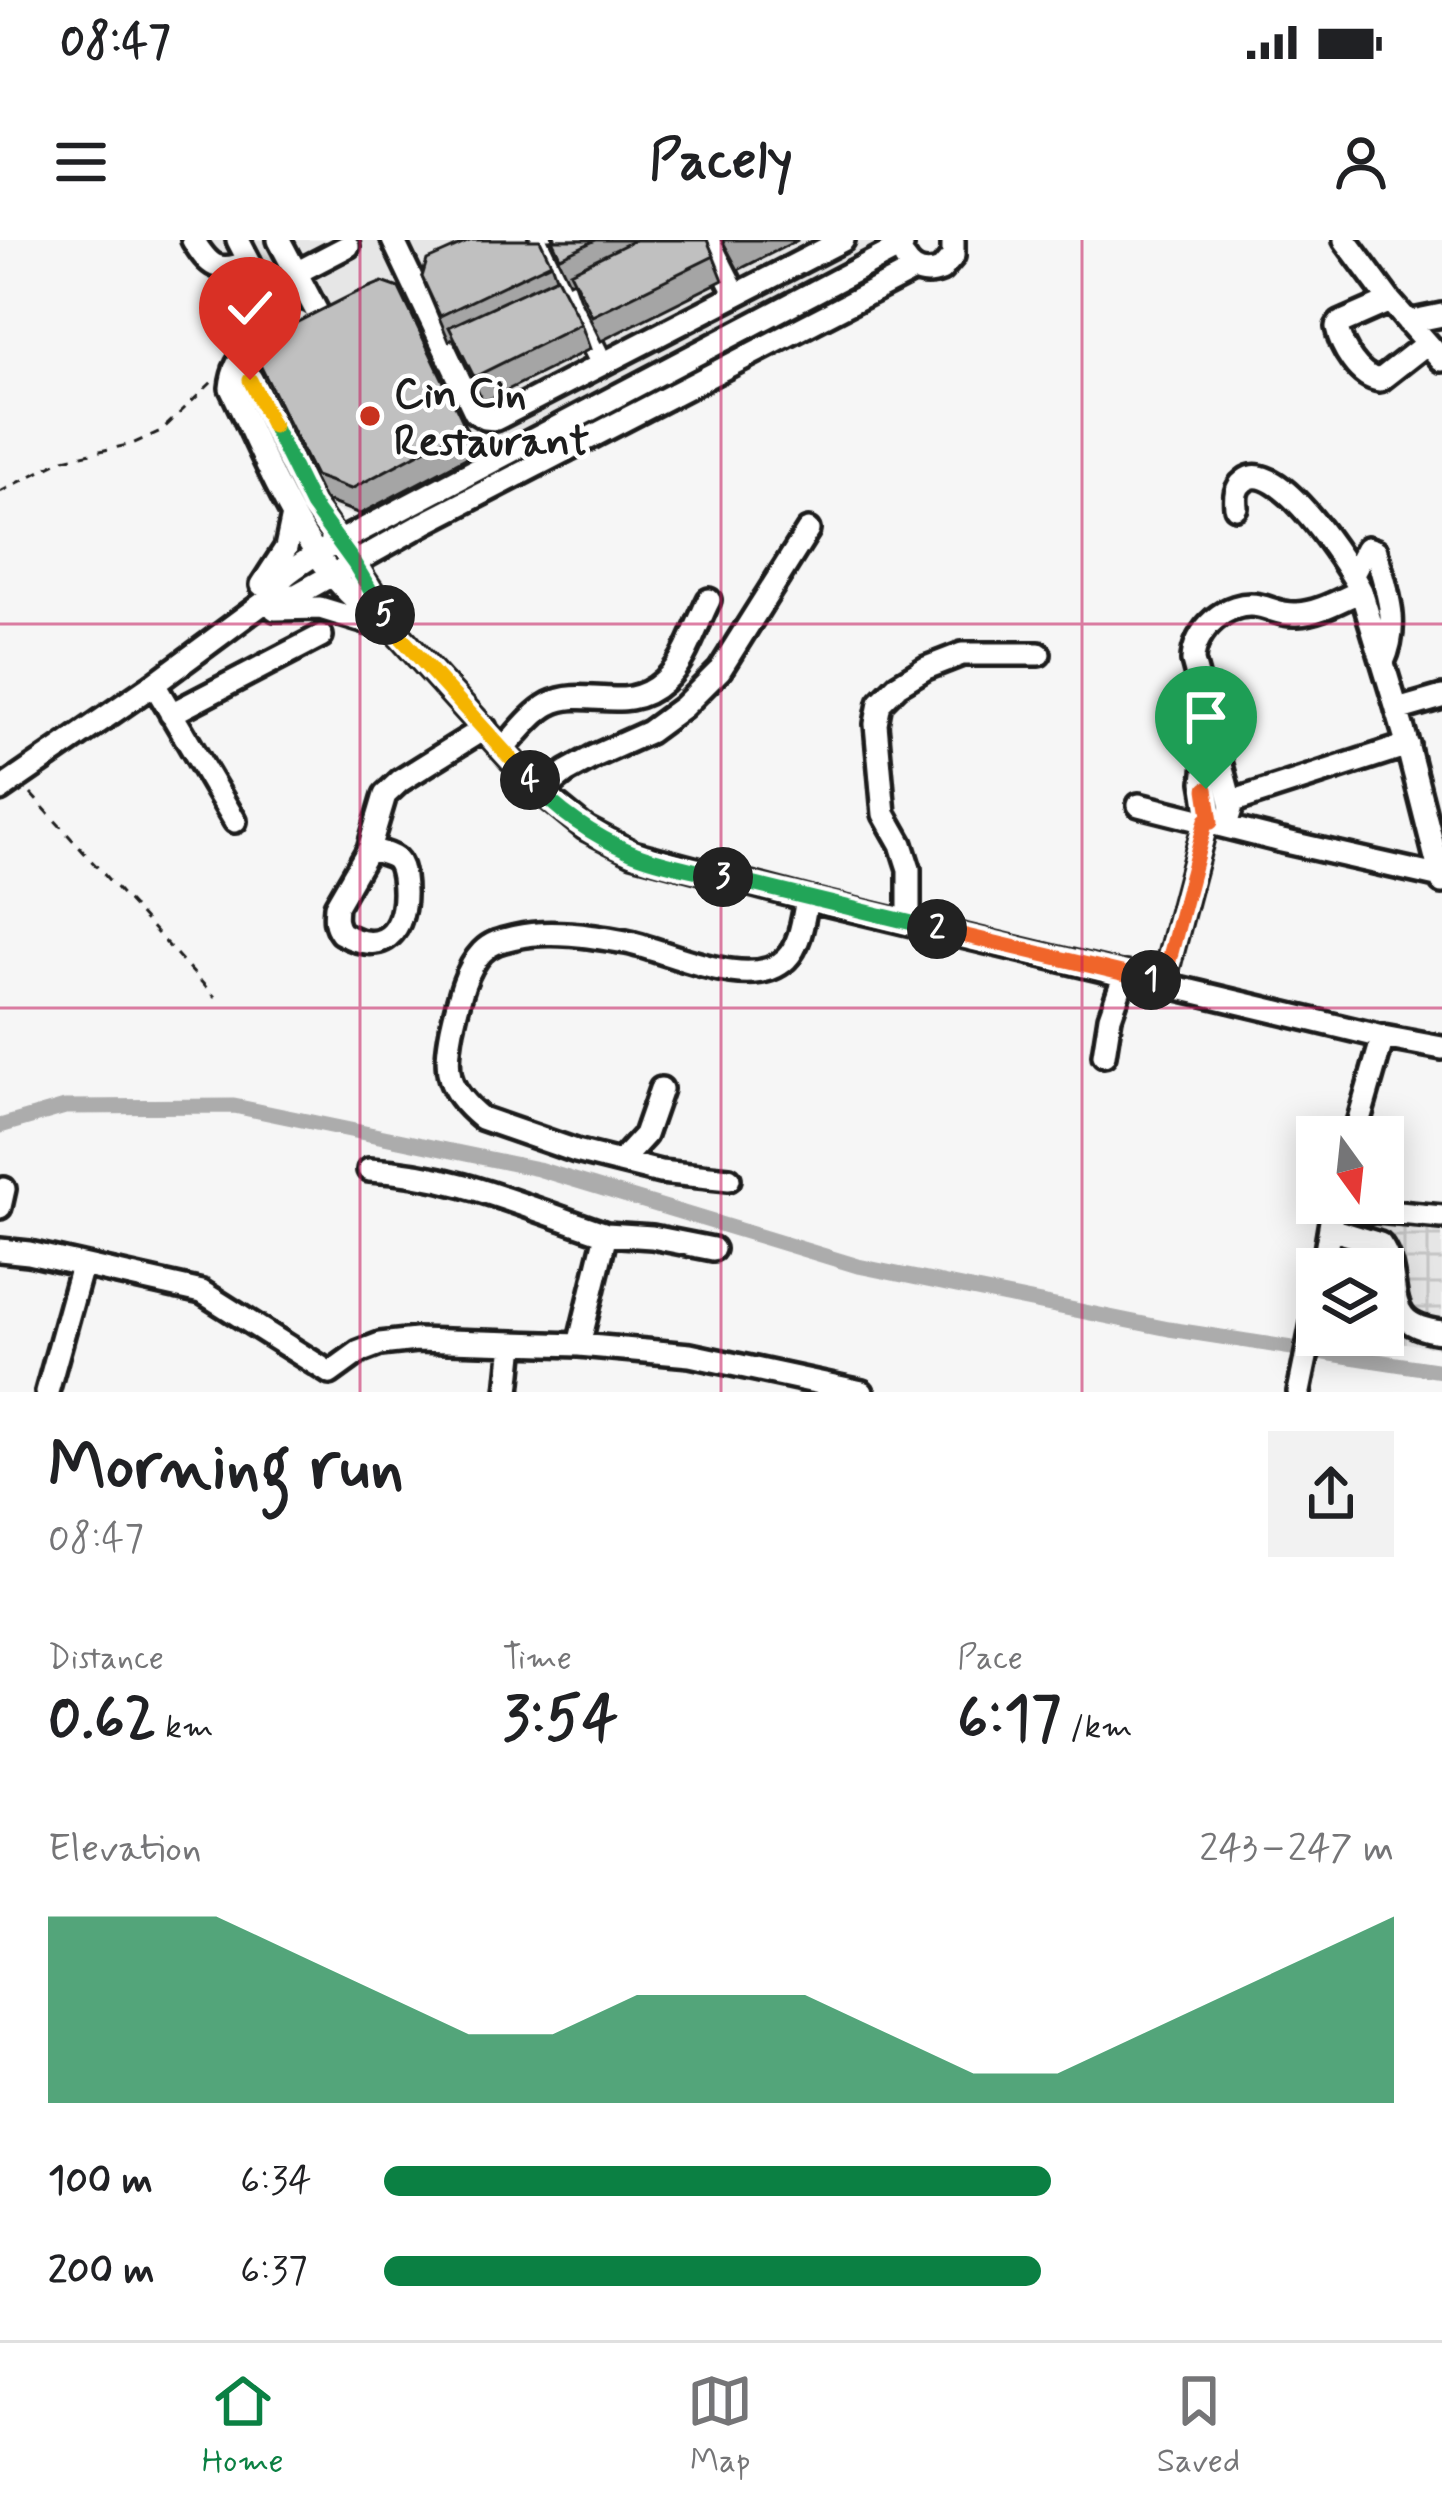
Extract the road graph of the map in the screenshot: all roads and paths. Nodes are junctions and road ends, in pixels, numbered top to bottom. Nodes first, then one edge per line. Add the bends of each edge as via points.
1 (194, 240) edge
2 (238, 240) edge
3 (279, 240) edge
4 (393, 240) edge
5 (541, 240) edge
6 (708, 240) edge
7 (843, 240) edge
8 (1345, 240) edge
9 (958, 242) edge
10 (902, 243) edge
11 (348, 246) dead end
12 (249, 261) junction
13 (914, 270) junction
14 (296, 273) junction
15 (736, 295) junction
16 (1390, 301) junction
17 (1442, 315) edge
18 (1408, 322) junction
19 (284, 329) junction
20 (1434, 351) edge
21 (602, 364) junction
22 (237, 365) junction
23 (0, 492) edge
24 (1236, 507) dead end
25 (303, 510) junction
26 (370, 526) junction
27 (808, 530) dead end
28 (398, 538) junction
29 (338, 543) junction
30 (316, 554) junction
31 (354, 563) junction
32 (333, 575) junction
33 (1357, 583) junction
34 (709, 600) dead end
35 (266, 601) junction
36 (244, 617) junction
37 (392, 628) junction
38 (321, 636) dead end
39 (1039, 654) dead end
40 (1383, 662) junction
41 (154, 685) junction
42 (1442, 697) edge
43 (1397, 710) junction
44 (171, 714) junction
45 (1192, 717) dead end
46 (485, 728) junction
47 (1408, 745) junction
48 (503, 749) junction
49 (9, 785) edge
50 (541, 793) junction
51 (1232, 802) junction
52 (1433, 804) edge
53 (1139, 805) dead end
54 (235, 821) dead end
55 (1214, 822) junction
56 (369, 849) dead end
57 (1442, 879) edge
58 (807, 899) junction
59 (909, 923) junction
60 (1124, 974) junction
61 (1163, 983) junction
62 (215, 997) dead end
63 (1383, 1036) junction
64 (1442, 1048) edge
65 (1105, 1055) dead end
66 (661, 1089) dead end
67 (1360, 1116) edge
68 (622, 1160) junction
69 (369, 1170) dead end
70 (729, 1179) dead end
71 (1404, 1216) edge
72 (1442, 1217) edge
73 (1349, 1224) edge
74 (606, 1234) junction
75 (713, 1249) dead end
76 (0, 1250) edge
77 (82, 1267) junction
78 (1442, 1332) edge
79 (513, 1343) junction
80 (579, 1345) junction
81 (1306, 1356) edge
82 (324, 1383) edge
83 (47, 1392) edge
84 (508, 1392) edge
85 (862, 1392) edge
86 (1298, 1392) edge

1 - 12 street via 214,266
2 - 12 street
3 - 14 street
4 - 21 street via 456,345 475,412 484,418
5 - 21 street
6 - 15 street
7 - 15 street
8 - 16 street
9 - 13 street via 941,270
10 - 13 street
10 - 26 street
11 - 14 street
12 - 19 street
13 - 28 street
14 - 19 street via 327,310
15 - 21 street
16 - 18 street
16 - 20 street via 1337,327 1359,368 1380,380
17 - 18 street
18 - 20 street
19 - 22 street via 250,346
22 - 23 path via 161,431 64,460
22 - 25 street
24 - 33 street via 1248,477 1278,484
25 - 26 street
25 - 29 street
25 - 30 street
25 - 36 street
26 - 29 street
27 - 50 street via 720,670 683,707
28 - 31 street
28 - 37 street via 383,556 380,579
29 - 30 street
29 - 31 street
30 - 32 street
30 - 35 street via 283,576
31 - 32 street
31 - 37 street
32 - 35 street
32 - 37 street
33 - 40 street
33 - 40 street via 1367,548 1376,550 1392,616
33 - 51 street via 1305,614 1244,606 1200,633 1194,671
34 - 48 street via 674,671 654,689 631,699 545,706
35 - 36 street
36 - 37 street via 320,608
36 - 41 street
37 - 46 street
38 - 44 street
39 - 59 street via 962,654 898,685 880,704 884,814 909,869
40 - 43 street
41 - 44 street
41 - 49 street
42 - 43 street
43 - 47 street
44 - 54 street
45 - 55 street
46 - 48 street
46 - 56 street via 385,795
47 - 51 street
47 - 52 street
48 - 50 street
49 - 62 path
50 - 58 street via 632,853
51 - 55 street
52 - 57 street
53 - 55 street
55 - 57 street
55 - 61 street
58 - 59 street
58 - 68 street via 788,958 751,973 626,942 536,932 481,953 460,994 446,1061 455,1091 481,1118
59 - 60 street
60 - 61 street
60 - 65 street
61 - 63 street
63 - 64 street
63 - 67 street
66 - 68 street via 645,1135
68 - 70 street
69 - 74 street via 476,1188
71 - 72 street
73 - 78 street via 1389,1261 1400,1313
74 - 75 street
74 - 80 street
76 - 77 street
77 - 82 street via 202,1292
77 - 83 street
79 - 80 street
79 - 82 street via 380,1345
79 - 84 street
80 - 85 street via 690,1355
81 - 86 street

